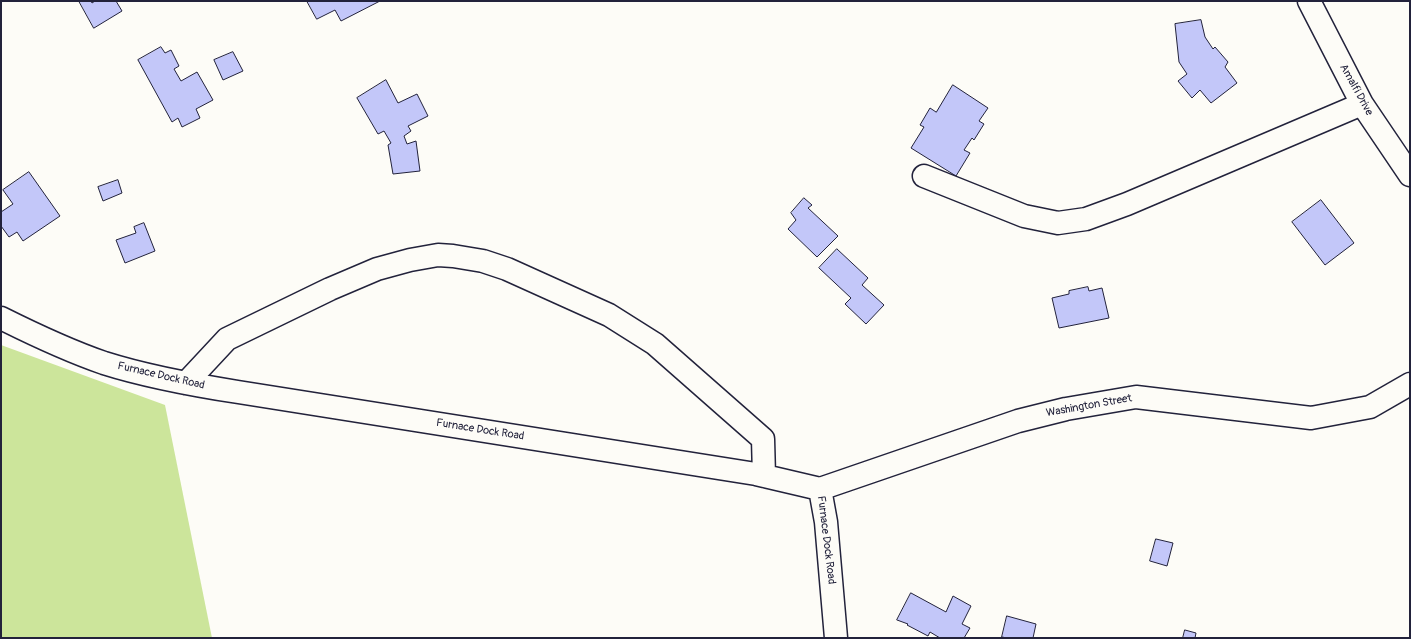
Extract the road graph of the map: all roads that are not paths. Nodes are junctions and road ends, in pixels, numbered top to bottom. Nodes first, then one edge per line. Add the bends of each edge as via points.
1 (1309, 1) edge
2 (1362, 104) junction
3 (1410, 175) edge
4 (924, 176) dead end
5 (1, 318) edge
6 (186, 383) junction
7 (1410, 384) edge
8 (764, 476) junction
9 (820, 489) junction
10 (836, 638) edge

1 - 2 street, Amalfi Drive
2 - 3 street, Amalfi Drive
2 - 4 street via 1086,219 1058,223 1024,216
5 - 6 street, Furnace Dock Road via 69,350 105,363
6 - 8 street, Furnace Dock Road
6 - 8 street via 226,339 330,289 377,269 410,260 438,255 453,256 483,261 526,277 609,315 655,344 763,439
7 - 9 street, Washington Street via 1370,407 1311,418 1136,397 1039,415
8 - 9 street, Furnace Dock Road
9 - 10 street, Furnace Dock Road via 827,529

